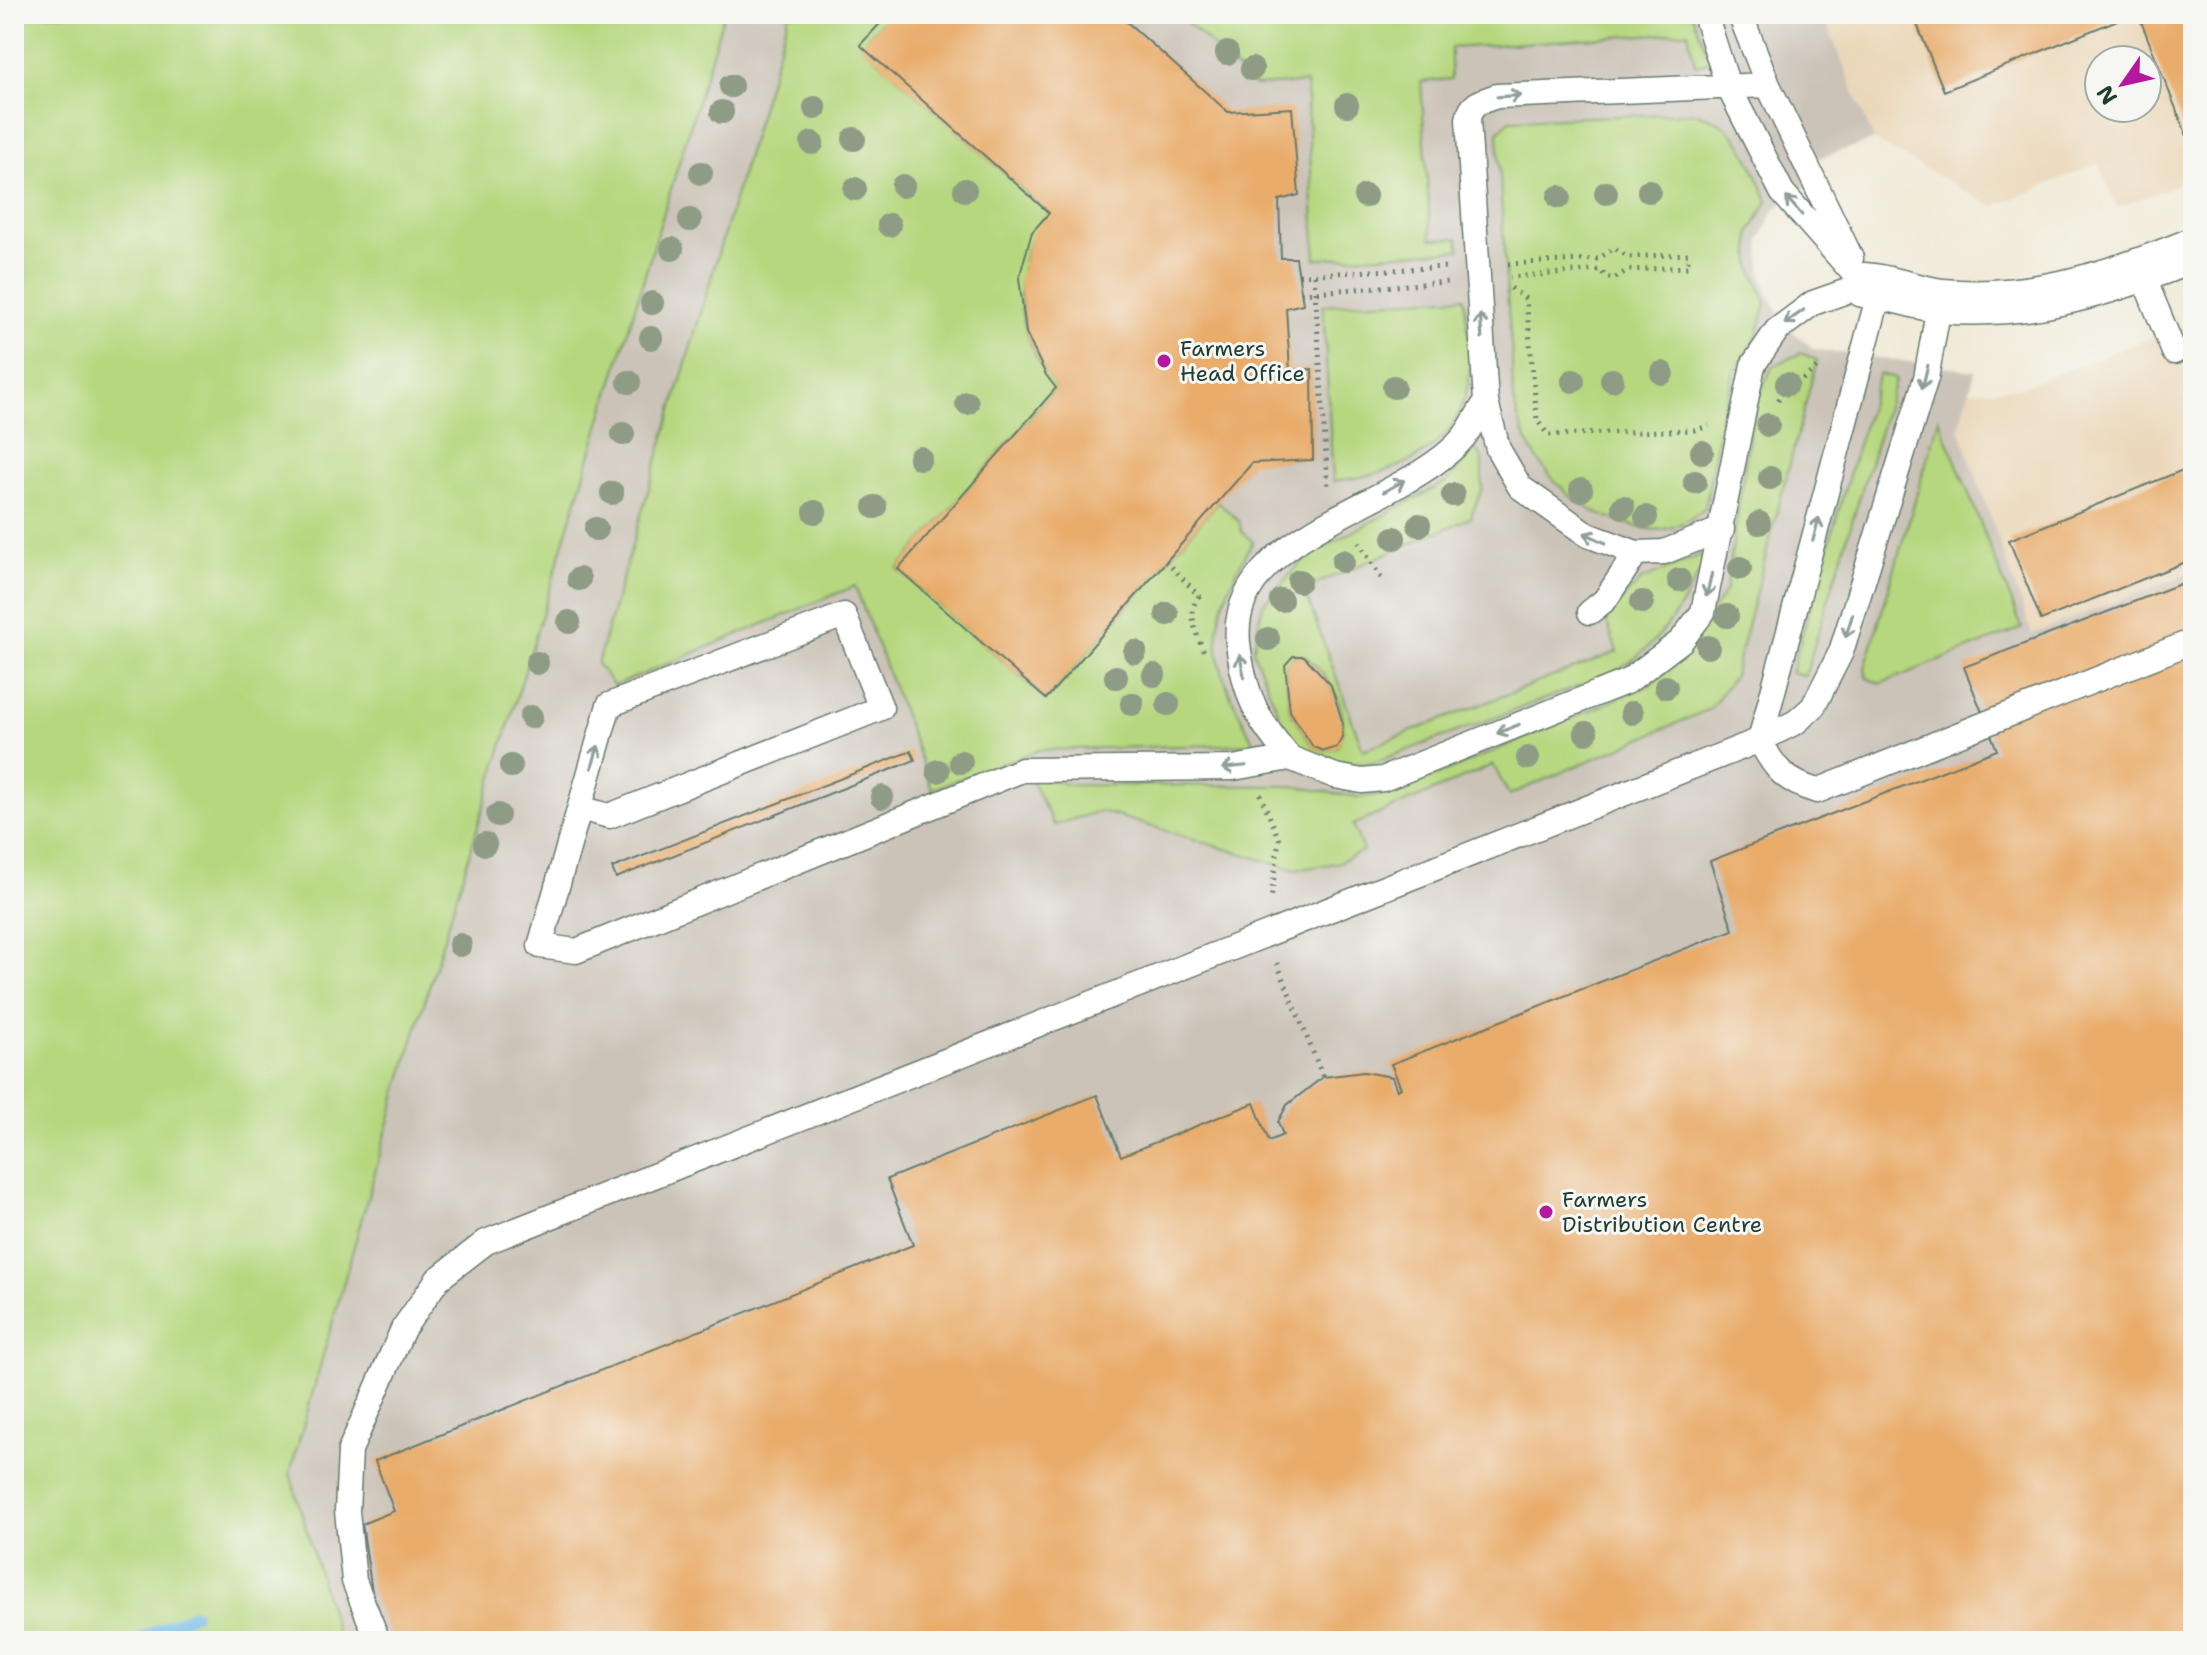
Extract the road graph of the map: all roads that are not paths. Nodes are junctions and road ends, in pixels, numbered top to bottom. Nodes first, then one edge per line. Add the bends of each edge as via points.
1 (1705, 14) edge
2 (1740, 14) edge
3 (1768, 85) junction
4 (1728, 86) junction
5 (2193, 250) edge
6 (2141, 271) junction
7 (1873, 286) junction
8 (1940, 301) junction
9 (2174, 352) dead end
10 (1486, 402) junction
11 (1722, 529) junction
12 (1636, 553) junction
13 (1590, 612) dead end
14 (2193, 641) edge
15 (1760, 740) junction
16 (1290, 758) junction
17 (580, 808) junction
18 (378, 1641) edge

1 - 4 lane
2 - 3 lane
3 - 4 lane
3 - 7 lane
7 -> 4 lane via 1782,192
10 -> 4 lane via 1470,109 1497,96
5 - 6 street
6 - 8 street via 2057,297
6 - 9 lane
7 - 8 street
7 -> 11 lane via 1813,303 1777,330 1753,365
15 -> 7 lane
8 -> 15 lane via 1926,378 1841,652 1813,707
12 -> 10 lane via 1588,535 1520,487 1498,449
16 -> 10 lane via 1260,723 1242,673 1236,636 1241,601 1259,573 1298,541 1430,465 1462,438
11 - 12 lane via 1664,552
11 -> 16 lane via 1703,612 1681,641 1628,681 1383,779 1335,776
12 - 13 lane via 1605,600
14 - 15 lane via 1817,791 1793,784 1774,767
15 - 18 lane via 486,1242 438,1279 403,1329 350,1450 347,1511 354,1581
16 -> 17 lane via 1248,766 1022,770 576,951 540,946
17 -> 17 lane via 609,705 844,615 881,708 609,816

